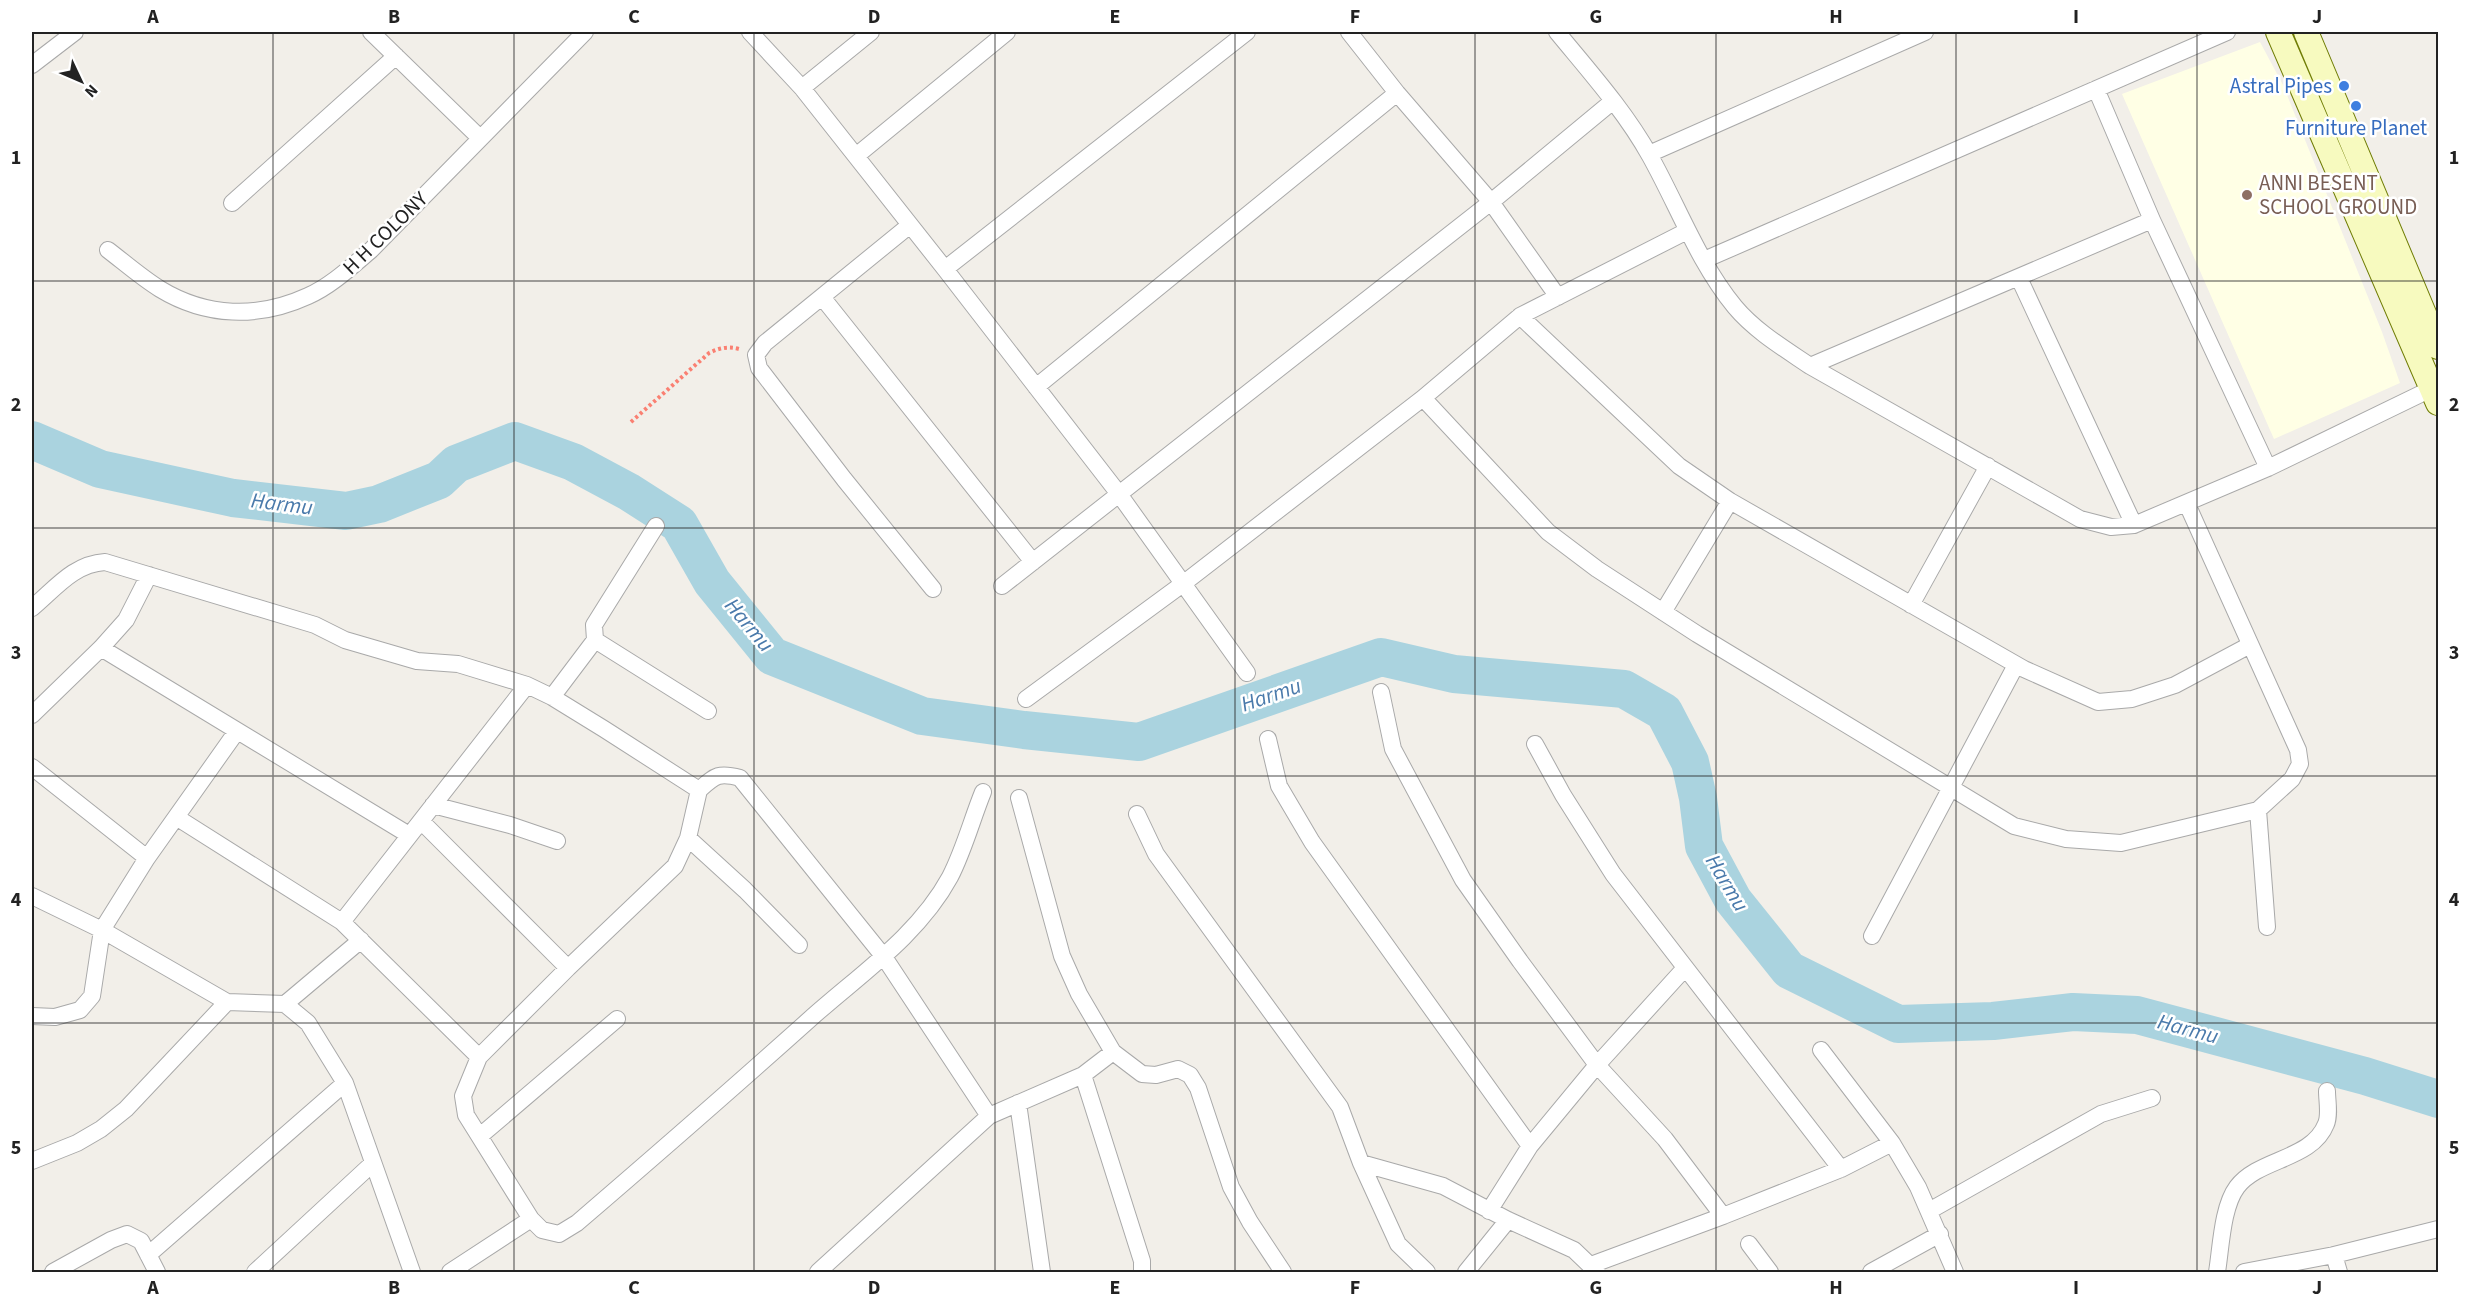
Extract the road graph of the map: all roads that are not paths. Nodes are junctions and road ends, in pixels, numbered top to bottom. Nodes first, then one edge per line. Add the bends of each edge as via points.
1 (75, 32) edge
2 (371, 32) edge
3 (583, 32) edge
4 (870, 32) edge
5 (1008, 32) edge
6 (1246, 32) edge
7 (1349, 32) edge
8 (1557, 32) edge
9 (1925, 32) edge
10 (2227, 32) edge
11 (2278, 32) edge
12 (2306, 32) edge
13 (756, 37) edge
14 (396, 56) junction
15 (32, 65) edge
16 (802, 88) junction
17 (2096, 89) junction
18 (1397, 93) junction
19 (1613, 101) junction
20 (480, 138) junction
21 (1649, 154) junction
22 (856, 156) junction
23 (232, 202) dead end
24 (1491, 202) junction
25 (2152, 220) junction
26 (910, 225) junction
27 (1687, 231) junction
28 (108, 250) dead end
29 (1704, 260) junction
30 (945, 269) junction
31 (2019, 278) junction
32 (822, 297) junction
33 (1558, 297) junction
34 (1520, 316) junction
35 (2439, 347) edge
36 (1810, 366) junction
37 (1036, 387) junction
38 (2436, 396) edge
39 (1423, 398) junction
40 (1988, 466) junction
41 (2268, 468) junction
42 (1119, 494) junction
43 (1730, 501) junction
44 (2187, 504) junction
45 (2134, 525) junction
46 (656, 526) dead end
47 (1033, 562) junction
48 (149, 575) junction
49 (1184, 583) junction
50 (1002, 586) dead end
51 (933, 589) dead end
52 (1911, 605) junction
53 (32, 608) edge
54 (1663, 612) junction
55 (595, 640) junction
56 (2250, 645) junction
57 (101, 648) junction
58 (2016, 665) junction
59 (1247, 673) dead end
60 (527, 685) junction
61 (1381, 692) dead end
62 (552, 697) junction
63 (1026, 699) dead end
64 (708, 711) dead end
65 (32, 715) edge
66 (237, 731) junction
67 (1268, 739) dead end
68 (1535, 744) dead end
69 (32, 767) edge
70 (1951, 787) junction
71 (699, 790) junction
72 (983, 792) dead end
73 (1019, 798) dead end
74 (433, 805) junction
75 (2258, 810) junction
76 (1137, 814) dead end
77 (176, 817) junction
78 (421, 821) junction
79 (409, 835) junction
80 (688, 838) junction
81 (557, 841) dead end
82 (147, 858) junction
83 (32, 896) edge
84 (342, 922) junction
85 (2267, 927) dead end
86 (102, 930) junction
87 (1872, 936) dead end
88 (361, 940) junction
89 (799, 945) dead end
90 (884, 957) junction
91 (568, 968) junction
92 (1685, 968) junction
93 (227, 1002) junction
94 (285, 1004) junction
95 (32, 1016) edge
96 (617, 1019) dead end
97 (1821, 1050) dead end
98 (1113, 1052) junction
99 (479, 1057) junction
100 (1597, 1065) junction
101 (1083, 1075) junction
102 (345, 1083) junction
103 (2327, 1091) dead end
104 (2152, 1098) dead end
105 (1018, 1103) junction
106 (989, 1116) junction
107 (480, 1136) junction
108 (1892, 1143) junction
109 (1530, 1146) junction
110 (32, 1161) edge
111 (373, 1162) junction
112 (1361, 1163) junction
113 (1841, 1169) junction
114 (1489, 1210) junction
115 (1929, 1211) junction
116 (1723, 1216) junction
117 (531, 1219) junction
118 (1508, 1220) junction
119 (2439, 1229) edge
120 (1940, 1234) junction
121 (1749, 1244) dead end
122 (148, 1255) junction
123 (2334, 1255) junction
124 (1594, 1269) edge
125 (54, 1272) edge
126 (157, 1272) edge
127 (255, 1272) edge
128 (412, 1272) edge
129 (450, 1272) edge
130 (819, 1272) edge
131 (1042, 1272) edge
132 (1142, 1272) edge
133 (1283, 1272) edge
134 (1427, 1272) edge
135 (1466, 1272) edge
136 (1770, 1272) edge
137 (1871, 1272) edge
138 (1955, 1272) edge
139 (2217, 1272) edge
140 (2244, 1272) edge
141 (2339, 1272) edge

1 - 15 street
2 - 14 street
3 - 20 street, H H COLONY
4 - 16 street
5 - 22 street
6 - 30 street
7 - 18 street
8 - 19 street
9 - 21 street
10 - 17 street
11 - 38 main road
12 - 35 main road
13 - 16 street
14 - 20 street
14 - 23 street
16 - 22 street
17 - 25 street
17 - 29 street
18 - 24 street
18 - 37 street
19 - 21 street
19 - 24 street
20 - 28 street, H H COLONY via 371,250 340,276 309,296 267,309 225,313 194,305 160,289
21 - 27 street
22 - 26 street
24 - 33 street
24 - 42 street
25 - 31 street
25 - 41 street
26 - 30 street
26 - 32 street
27 - 29 street
27 - 33 street
29 - 36 street via 1736,308
30 - 37 street
31 - 36 street
31 - 45 street
32 - 47 street
32 - 51 street via 765,343 756,355 759,368
33 - 34 street
34 - 39 street
34 - 43 street via 1679,466
36 - 40 street
37 - 42 street
38 - 41 street
39 - 49 street
39 - 54 street via 1548,532
40 - 45 street via 2080,519 2111,527
40 - 52 street
41 - 44 street
42 - 47 street
42 - 49 street
43 - 52 street
43 - 54 street
44 - 45 street
44 - 56 street
46 - 55 street via 594,625
47 - 50 street
48 - 53 street via 105,562 90,563 76,570
48 - 57 street via 126,620
48 - 60 street via 315,625 345,640 386,652 417,661 458,664
49 - 59 street
49 - 63 street
52 - 58 street
54 - 70 street
55 - 62 street
55 - 64 street
56 - 58 street via 2175,685 2133,699 2098,702
56 - 75 street via 2298,750 2300,764 2292,779
57 - 65 street
57 - 66 street
58 - 70 street
60 - 62 street
60 - 74 street
61 - 100 street via 1393,749 1463,880
62 - 71 street
66 - 77 street
66 - 79 street
67 - 109 street via 1279,786 1312,842
68 - 92 street via 1613,874
69 - 82 street
70 - 75 street via 2014,826 2066,839 2121,843
70 - 87 street
71 - 80 street
71 - 90 street via 714,776 740,778
72 - 90 street via 950,877 919,920
73 - 98 street via 1062,956
74 - 78 street
74 - 81 street
75 - 85 street
76 - 112 street via 1156,854 1340,1107
77 - 82 street
77 - 84 street
78 - 79 street
78 - 91 street
79 - 84 street
80 - 89 street
80 - 91 street via 675,866
82 - 86 street
83 - 86 street
84 - 88 street
86 - 93 street
86 - 95 street via 92,996 80,1010 55,1017
88 - 94 street
88 - 99 street
90 - 106 street
90 - 117 street via 577,1223 559,1234 542,1230
91 - 99 street
92 - 100 street
92 - 113 street
93 - 94 street
93 - 110 street via 126,1109 77,1143
94 - 102 street via 308,1023
96 - 107 street
97 - 108 street
98 - 101 street
98 - 133 street via 1142,1074 1178,1069 1190,1075 1198,1088 1231,1187
99 - 107 street via 463,1096 466,1115
100 - 109 street
100 - 116 street via 1665,1139
101 - 105 street
101 - 132 street via 1142,1261
102 - 111 street
102 - 122 street
103 - 139 street via 2327,1122 2316,1139 2237,1186 2228,1204
104 - 115 street via 2102,1114
105 - 106 street
105 - 131 street
106 - 130 street
107 - 117 street
108 - 113 street
108 - 115 street
109 - 114 street
111 - 127 street
111 - 128 street
112 - 114 street via 1443,1186
112 - 134 street via 1398,1244
113 - 116 street
114 - 118 street
115 - 120 street
116 - 124 street
117 - 129 street
118 - 124 street via 1574,1250
118 - 135 street
119 - 123 street
120 - 137 street
120 - 138 street
121 - 136 street
122 - 125 street via 141,1241 127,1234
122 - 126 street
123 - 140 street
123 - 141 street

